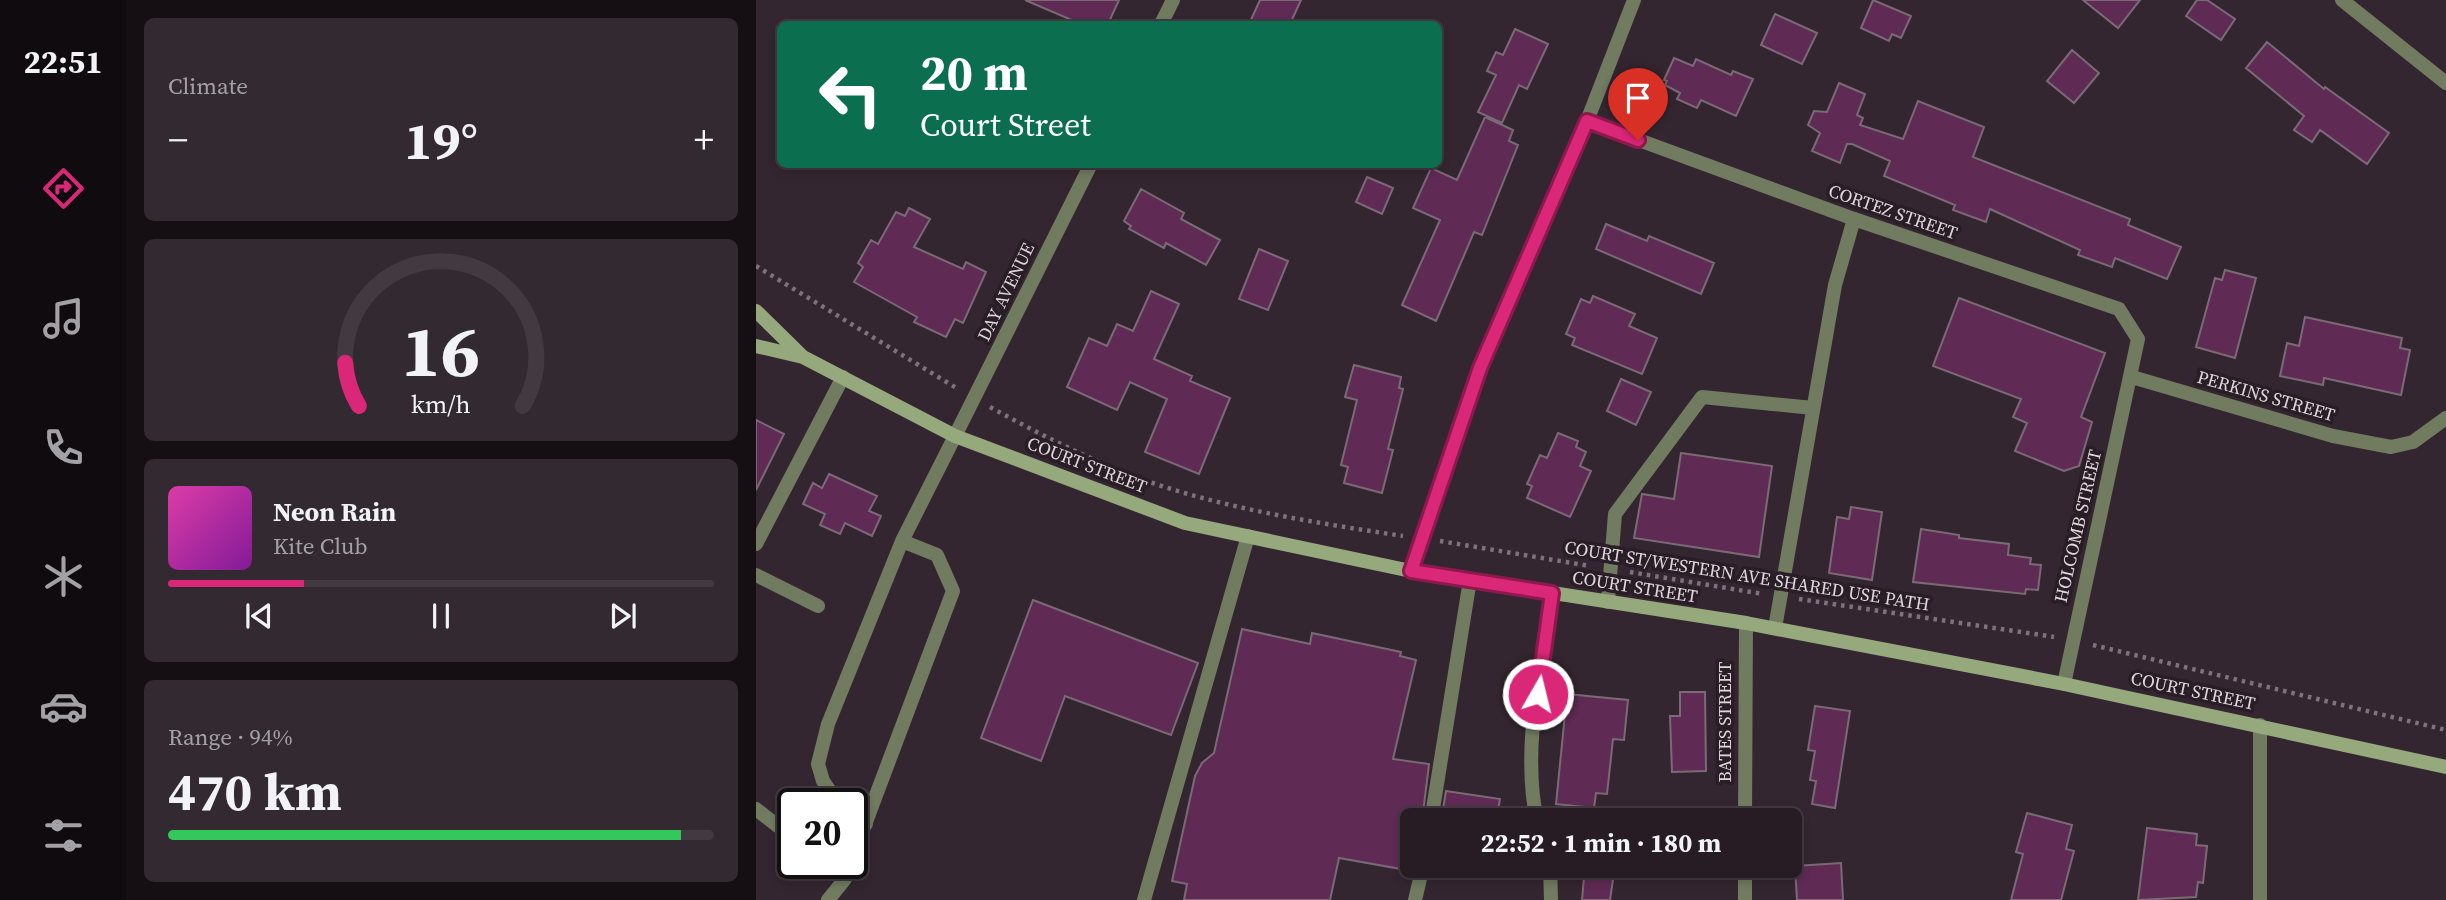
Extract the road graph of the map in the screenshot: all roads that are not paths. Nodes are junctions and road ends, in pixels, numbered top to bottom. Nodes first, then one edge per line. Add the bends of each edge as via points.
1 (1173, 0) edge
2 (1634, 0) edge
3 (2342, 0) edge
4 (1162, 21) edge
5 (2446, 83) edge
6 (1587, 121) junction
7 (1089, 168) edge
8 (1854, 219) junction
9 (756, 311) edge
10 (756, 346) edge
11 (803, 357) junction
12 (843, 377) junction
13 (2132, 377) junction
14 (1813, 408) junction
15 (2446, 418) edge
16 (955, 436) junction
17 (1248, 536) junction
18 (902, 541) junction
19 (756, 544) edge
20 (1411, 571) junction
21 (756, 575) edge
22 (1470, 580) junction
23 (1552, 593) junction
24 (1608, 602) junction
25 (818, 606) dead end
26 (1745, 623) junction
27 (1775, 628) junction
28 (2064, 684) junction
29 (2260, 725) junction
30 (2446, 766) edge
31 (828, 788) edge
32 (1433, 808) edge
33 (1534, 808) edge
34 (1745, 808) edge
35 (756, 809) edge
36 (868, 819) edge
37 (777, 825) edge
38 (1420, 878) edge
39 (1550, 878) edge
40 (1745, 878) edge
41 (844, 879) edge
42 (828, 900) edge
43 (1144, 900) edge
44 (1415, 900) edge
45 (1551, 900) edge
46 (1745, 900) edge
47 (2260, 900) edge

1 - 4 street
2 - 6 street
3 - 5 street
6 - 8 street, CORTEZ STREET
6 - 20 street via 1480,368
7 - 16 street, DAY AVENUE
8 - 13 street, CORTEZ STREET via 2119,309 2137,339
8 - 14 street via 1835,285
9 - 11 main road, COURT STREET
10 - 11 main road, COURT STREET
11 - 12 main road, COURT STREET
12 - 16 main road, COURT STREET
12 - 19 street
13 - 15 street, PERKINS STREET via 2333,436 2391,447 2413,442
13 - 28 street, HOLCOMB STREET
14 - 24 street via 1702,397 1615,514
14 - 27 street
16 - 17 main road, COURT STREET via 1185,523
16 - 18 street, DAY AVENUE
17 - 20 main road, COURT STREET
17 - 43 street
18 - 31 street, DAY AVENUE via 828,724 818,764
18 - 36 street via 937,555 953,591
20 - 22 main road, COURT STREET
21 - 25 street
22 - 23 main road, COURT STREET
22 - 32 street
23 - 24 main road, COURT STREET
23 - 33 street via 1535,718 1530,789
24 - 26 main road, COURT STREET
26 - 27 main road, COURT STREET
26 - 34 street, BATES STREET
27 - 28 main road, COURT STREET
28 - 29 main road, COURT STREET
29 - 30 main road, COURT STREET
29 - 47 street
35 - 37 street
38 - 44 street
39 - 45 street
40 - 46 street
41 - 42 street

